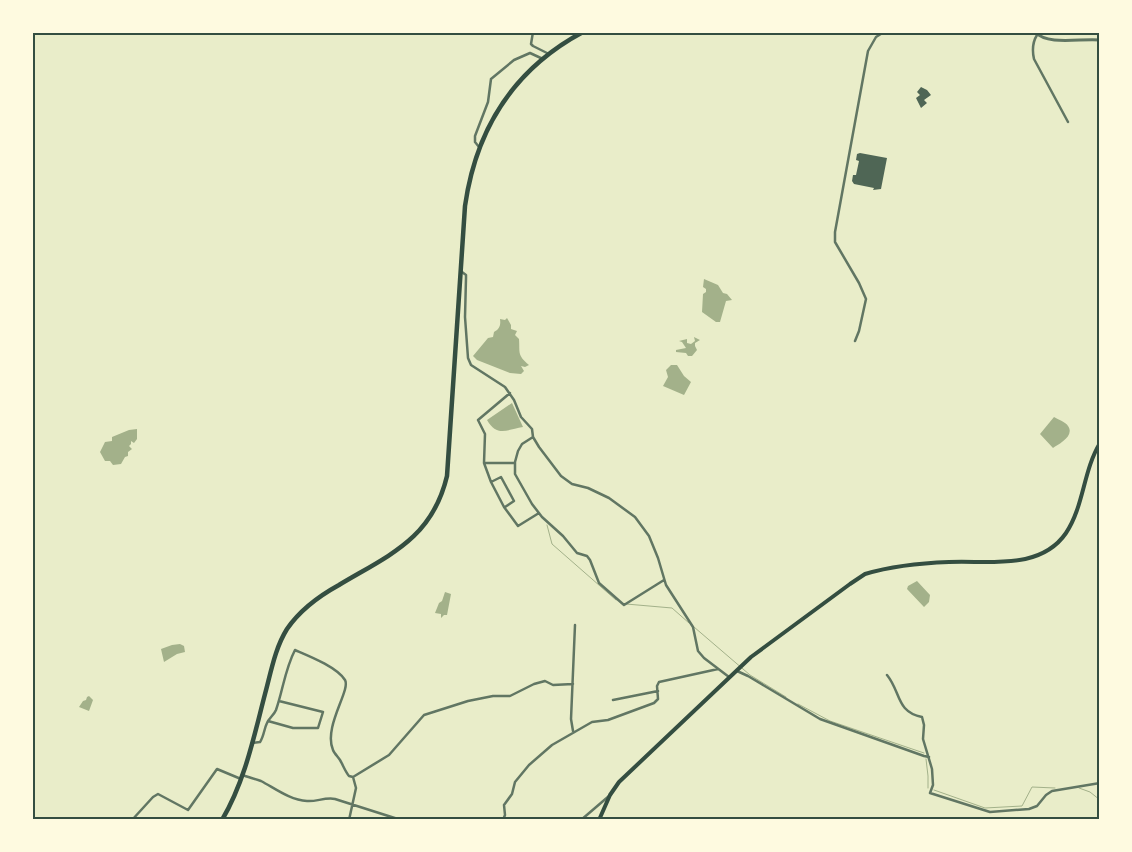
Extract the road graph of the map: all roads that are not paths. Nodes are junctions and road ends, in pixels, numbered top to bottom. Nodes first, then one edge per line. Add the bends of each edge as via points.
1 (533, 32) edge
2 (583, 32) edge
3 (884, 32) edge
4 (1036, 34) edge
5 (1100, 40) edge
6 (549, 54) junction
7 (543, 59) junction
8 (1068, 122) dead end
9 (479, 147) junction
10 (460, 272) junction
11 (855, 340) dead end
12 (510, 393) junction
13 (533, 437) junction
14 (1100, 443) edge
15 (484, 463) junction
16 (514, 463) junction
17 (491, 482) junction
18 (504, 507) junction
19 (539, 513) junction
20 (664, 580) junction
21 (575, 625) dead end
22 (719, 669) junction
23 (736, 671) junction
24 (888, 675) dead end
25 (729, 677) junction
26 (573, 684) junction
27 (658, 691) junction
28 (613, 700) dead end
29 (279, 701) junction
30 (268, 721) junction
31 (573, 731) junction
32 (252, 743) junction
33 (929, 756) junction
34 (242, 777) junction
35 (353, 777) junction
36 (1100, 782) edge
37 (610, 795) junction
38 (352, 804) junction
39 (132, 820) edge
40 (222, 820) edge
41 (349, 820) edge
42 (401, 820) edge
43 (503, 820) edge
44 (581, 820) edge
45 (599, 820) edge

1 - 6 street via 531,44
2 - 6 highway
3 - 11 street via 876,37 868,51 835,232 835,242 866,299
4 - 5 street via 1054,41
4 - 8 street via 1032,49 1034,59
6 - 7 highway
7 - 9 highway via 511,90
7 - 9 street via 530,53 514,60 491,79 488,102 475,136
9 - 10 highway via 468,183
10 - 12 street via 466,275 468,358 471,365
10 - 32 highway via 450,449 444,492 431,517 409,541 328,591 307,606 292,624 280,643
12 - 13 street via 532,429
12 - 15 street via 478,420 485,434
13 - 16 street via 522,444
13 - 20 street via 566,481 609,498 635,517 648,536
14 - 23 main road via 1089,466 1072,523 1049,548 1024,560 949,562 883,568 866,574 766,645
15 - 16 street
15 - 17 street
16 - 19 street via 515,474
17 - 18 street
17 - 18 street via 501,477 514,501
18 - 19 street via 518,526
19 - 20 street via 577,553 587,556 599,583 624,605
20 - 22 street via 693,627 698,652
21 - 26 street
22 - 25 street
22 - 27 street via 660,682
23 - 25 main road
23 - 33 street via 838,727
24 - 33 street via 906,710 922,717
25 - 37 main road via 619,782
26 - 31 street
26 - 35 street via 534,684 510,696 468,701 424,715 389,755
27 - 28 street
27 - 31 street via 658,699 654,703
29 - 30 street
29 - 30 street via 322,712 318,728 294,728
29 - 35 street via 295,650 328,665 344,678 346,690 331,725 331,739 332,750 344,770
30 - 32 street via 260,742
31 - 43 street via 529,765 513,785 512,794 504,805
32 - 34 highway
33 - 36 street via 933,786 930,793 988,811 1029,810 1052,791
34 - 38 street via 258,780 292,798 309,802 328,798
34 - 39 street via 217,769 188,810 158,794
34 - 40 highway
35 - 38 street via 356,788
37 - 44 street
37 - 45 main road
38 - 41 street
38 - 42 street

